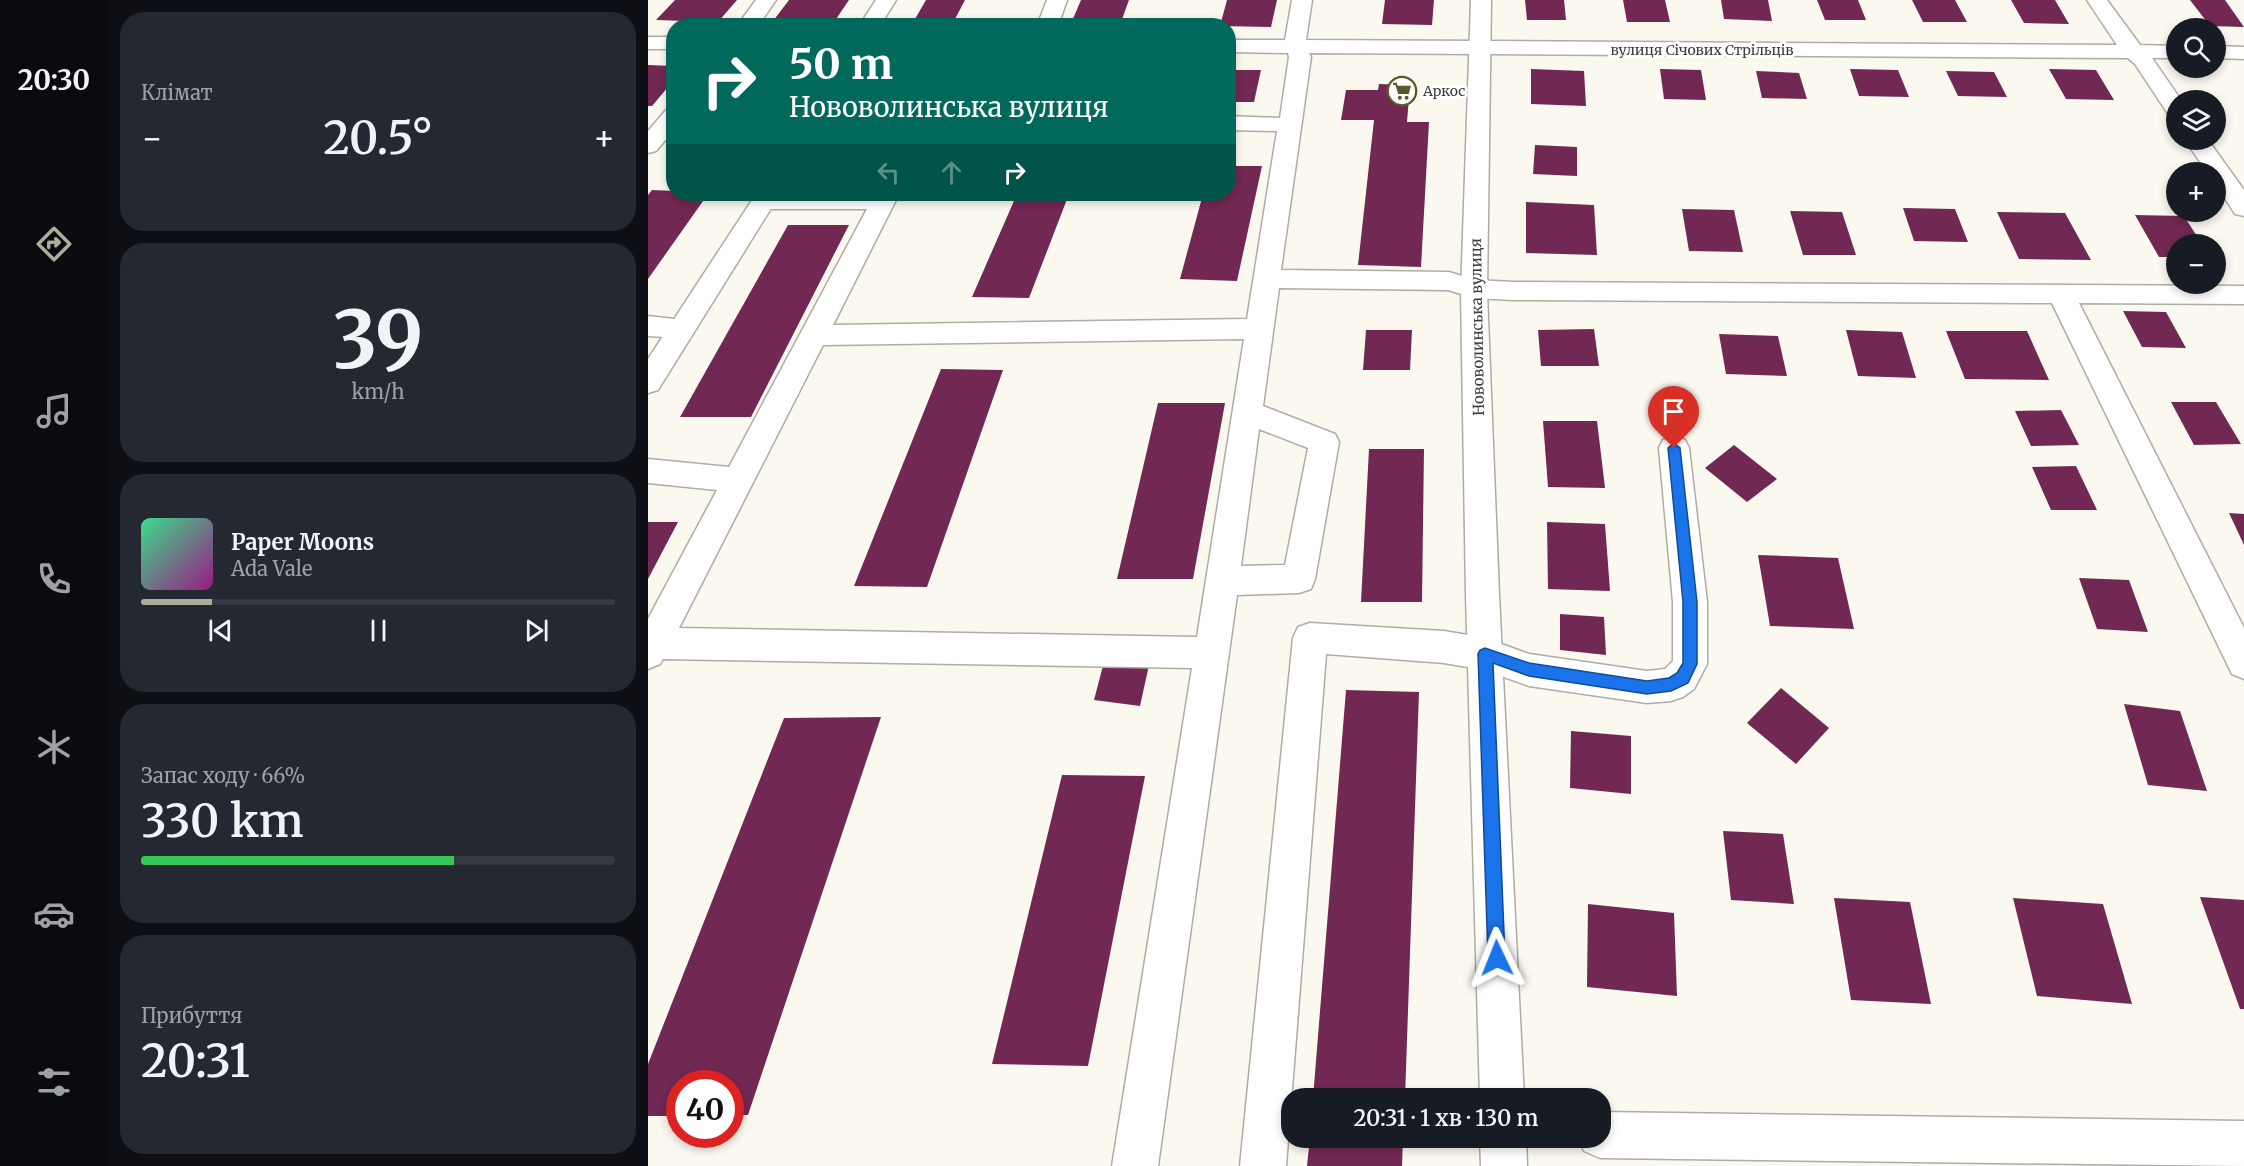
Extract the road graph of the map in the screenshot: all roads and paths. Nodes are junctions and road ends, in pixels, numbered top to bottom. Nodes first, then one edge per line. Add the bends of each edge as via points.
1 (766, 0) edge
2 (885, 0) edge
3 (1057, 0) edge
4 (1302, 0) edge
5 (1481, 0) edge
6 (2097, 0) edge
7 (753, 18) edge
8 (874, 18) edge
9 (1050, 18) edge
10 (648, 43) edge
11 (666, 43) edge
12 (1236, 46) edge
13 (1295, 47) junction
14 (1481, 49) junction
15 (2134, 52) junction
16 (2166, 52) edge
17 (2226, 52) edge
18 (2244, 53) edge
19 (2166, 94) edge
20 (664, 118) edge
21 (1236, 123) edge
22 (1290, 125) junction
23 (648, 146) edge
24 (2204, 150) edge
25 (763, 201) edge
26 (883, 201) edge
27 (2244, 208) edge
28 (1268, 279) junction
29 (1474, 289) junction
30 (2061, 294) junction
31 (2244, 295) edge
32 (648, 326) edge
33 (682, 328) junction
34 (1260, 329) junction
35 (815, 335) junction
36 (648, 382) edge
37 (1248, 412) junction
38 (1674, 448) dead end
39 (648, 471) edge
40 (738, 480) junction
41 (1222, 581) junction
42 (650, 648) edge
43 (1212, 653) junction
44 (1485, 654) junction
45 (2242, 656) edge
46 (1502, 1088) edge
47 (1611, 1135) edge
48 (2244, 1144) edge
49 (1503, 1148) edge
50 (1135, 1166) edge
51 (1263, 1166) edge
52 (1504, 1166) edge

1 - 7 street
2 - 8 street
3 - 9 street
4 - 13 street
5 - 14 street, Нововолинська вулиця
6 - 15 street
10 - 11 street
12 - 13 street, вулиця Січових Стрільців
13 - 14 street, вулиця Січових Стрільців
13 - 22 street via 1300,57
14 - 15 street, вулиця Січових Стрільців
14 - 29 street, Нововолинська вулиця
15 - 16 street, вулиця Січових Стрільців
15 - 19 street
17 - 18 street
20 - 23 street
21 - 22 street
22 - 28 street
24 - 27 street
25 - 33 street
26 - 35 street
28 - 29 street via 1449,281
28 - 34 street
29 - 30 street
29 - 44 street, Нововолинська вулиця
30 - 31 street
30 - 45 street
32 - 33 street
33 - 36 street
34 - 35 street
34 - 37 street
35 - 40 street
37 - 41 street
37 - 41 street via 1324,442 1299,579
38 - 44 street via 1690,602 1690,664 1682,678 1671,685 1647,687 1529,670
39 - 40 street
40 - 42 street
41 - 43 street
42 - 43 street
43 - 50 street
44 - 46 street, Нововолинська вулиця
44 - 51 street via 1444,646 1310,638
47 - 48 street
49 - 52 street

